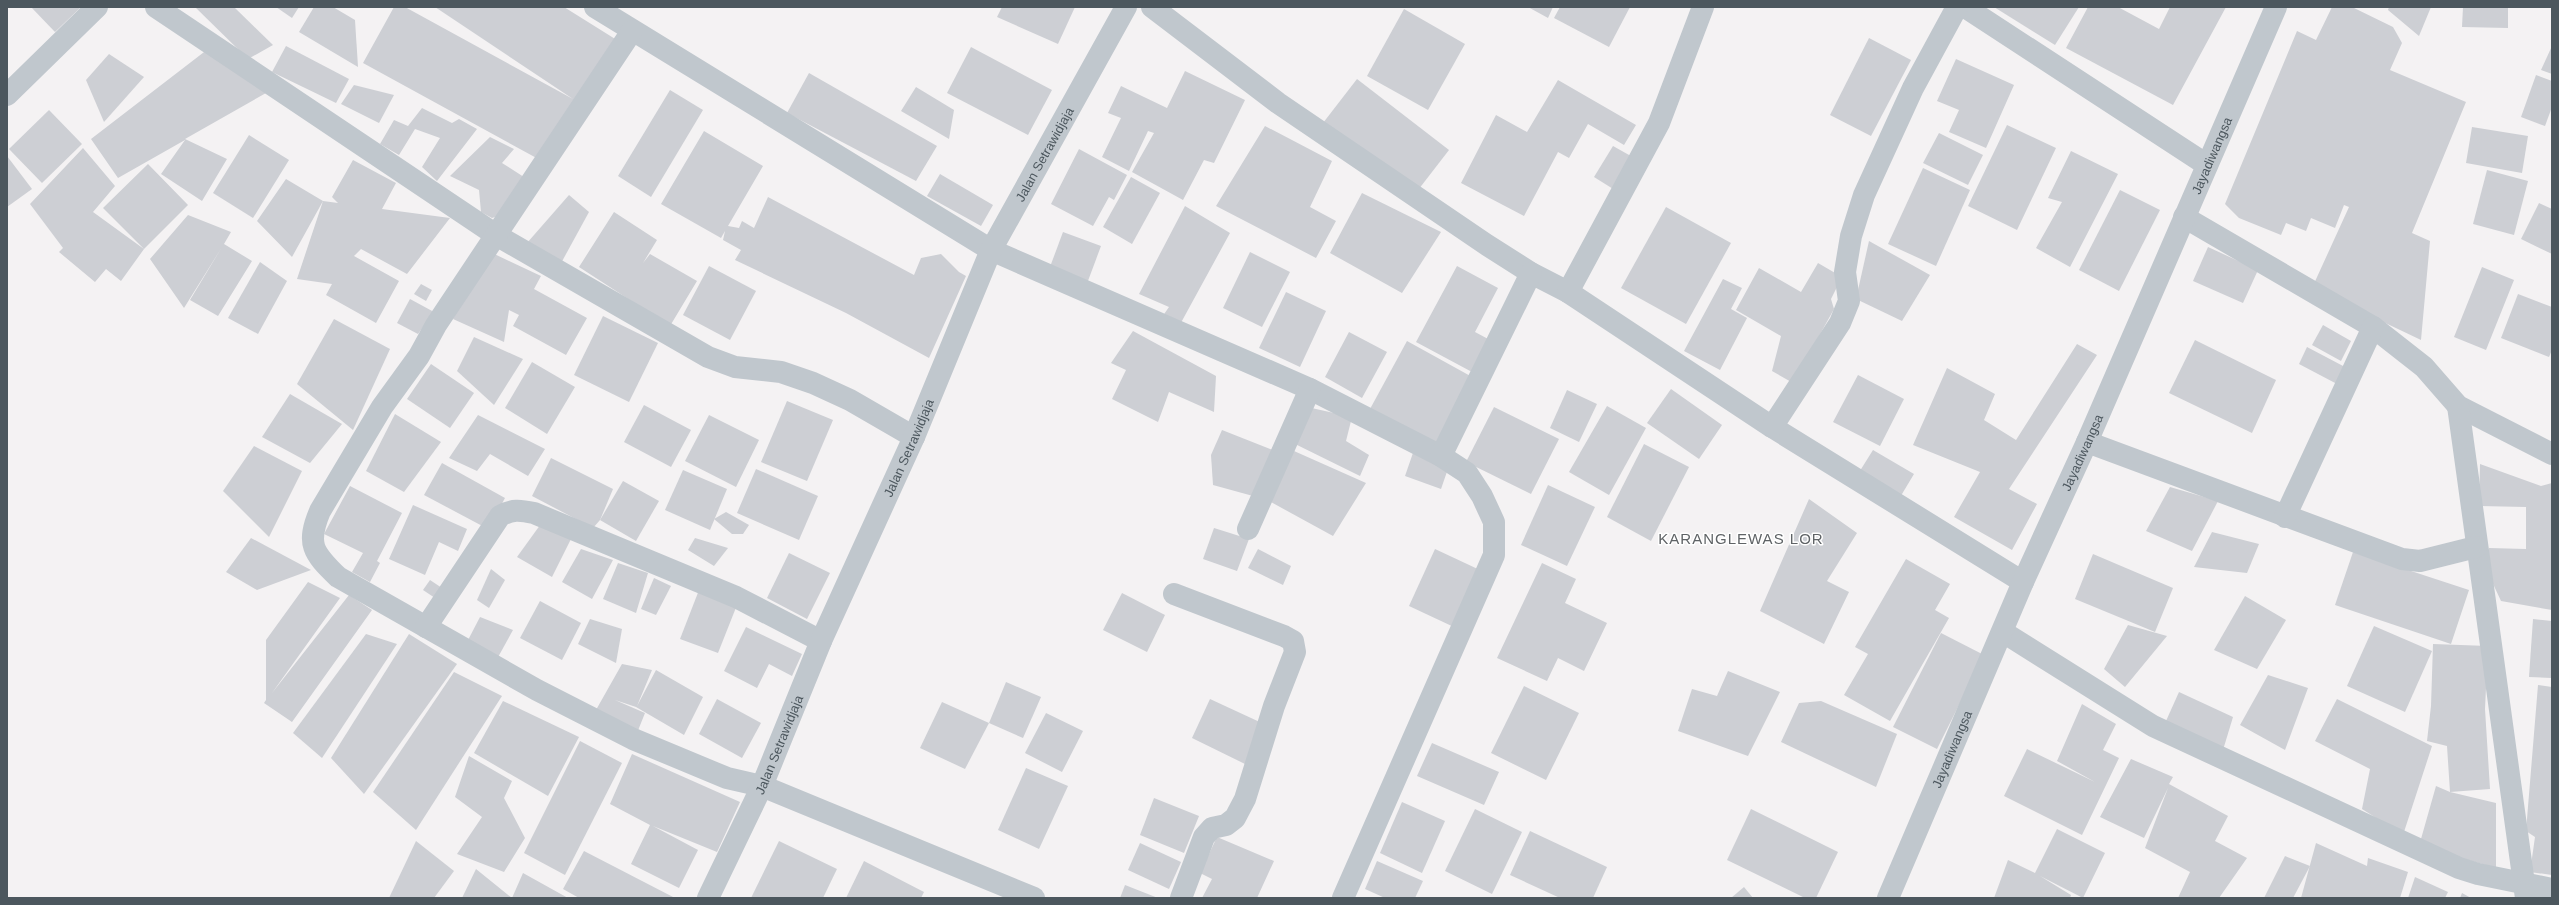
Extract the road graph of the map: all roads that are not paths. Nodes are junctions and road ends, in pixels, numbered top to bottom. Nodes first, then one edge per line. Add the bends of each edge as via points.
1 (97, 7) edge
2 (156, 7) edge
3 (595, 7) edge
4 (1126, 7) edge
5 (1152, 7) edge
6 (1703, 7) edge
7 (1957, 7) edge
8 (1965, 7) edge
9 (2276, 7) edge
10 (632, 31) junction
11 (7, 95) edge
12 (2207, 165) junction
13 (2184, 217) junction
14 (496, 235) junction
15 (991, 250) junction
16 (1531, 273) junction
17 (1568, 292) junction
18 (2373, 327) junction
19 (1310, 389) junction
20 (2458, 406) junction
21 (1772, 427) junction
22 (914, 437) junction
23 (2087, 442) junction
24 (2552, 454) edge
25 (1441, 456) junction
26 (2284, 517) junction
27 (1248, 529) dead end
28 (2476, 547) junction
29 (2023, 582) junction
30 (1174, 594) dead end
31 (426, 628) junction
32 (2003, 632) junction
33 (821, 641) junction
34 (762, 786) junction
35 (2519, 887) edge
36 (2552, 889) edge
37 (708, 898) edge
38 (1034, 898) edge
39 (1181, 898) edge
40 (1344, 898) edge
41 (1888, 898) edge

1 - 11 street
2 - 14 street
3 - 10 street
4 - 15 street, Jalan Setrawidjaja
5 - 16 street via 1278,103
6 - 17 street via 1659,123
7 - 21 street via 1913,88 1864,196 1850,236 1845,272 1849,301 1840,323
8 - 12 street
9 - 12 street, Jayadiwangsa
10 - 14 street
10 - 15 street
12 - 13 street, Jayadiwangsa
13 - 18 street
13 - 23 street, Jayadiwangsa
14 - 22 street via 708,357 735,367 781,372 814,383 850,400
14 - 31 street via 436,325 419,356 382,406 320,511 313,528 311,544 321,560 338,577
15 - 19 street
15 - 22 street, Jalan Setrawidjaja
16 - 17 street
16 - 25 street
17 - 21 street
18 - 20 street via 2424,367
18 - 26 street
19 - 25 street
19 - 27 street
20 - 24 street
20 - 28 street
21 - 29 street
22 - 33 street, Jalan Setrawidjaja
23 - 26 street
23 - 29 street, Jayadiwangsa
25 - 40 street via 1467,473 1482,496 1494,522 1494,555
26 - 28 street via 2411,561 2432,559
28 - 35 street
29 - 32 street, Jayadiwangsa
30 - 39 street via 1284,636 1293,641 1295,652 1274,706 1245,799 1236,818 1212,828 1204,837
31 - 33 street via 500,516 509,511 520,510 534,513 736,597
31 - 34 street via 537,690 633,738 727,778
32 - 35 street via 2153,726 2432,856
32 - 41 street, Jayadiwangsa
33 - 34 street, Jalan Setrawidjaja
34 - 37 street, Jalan Setrawidjaja
34 - 38 street
35 - 36 street

